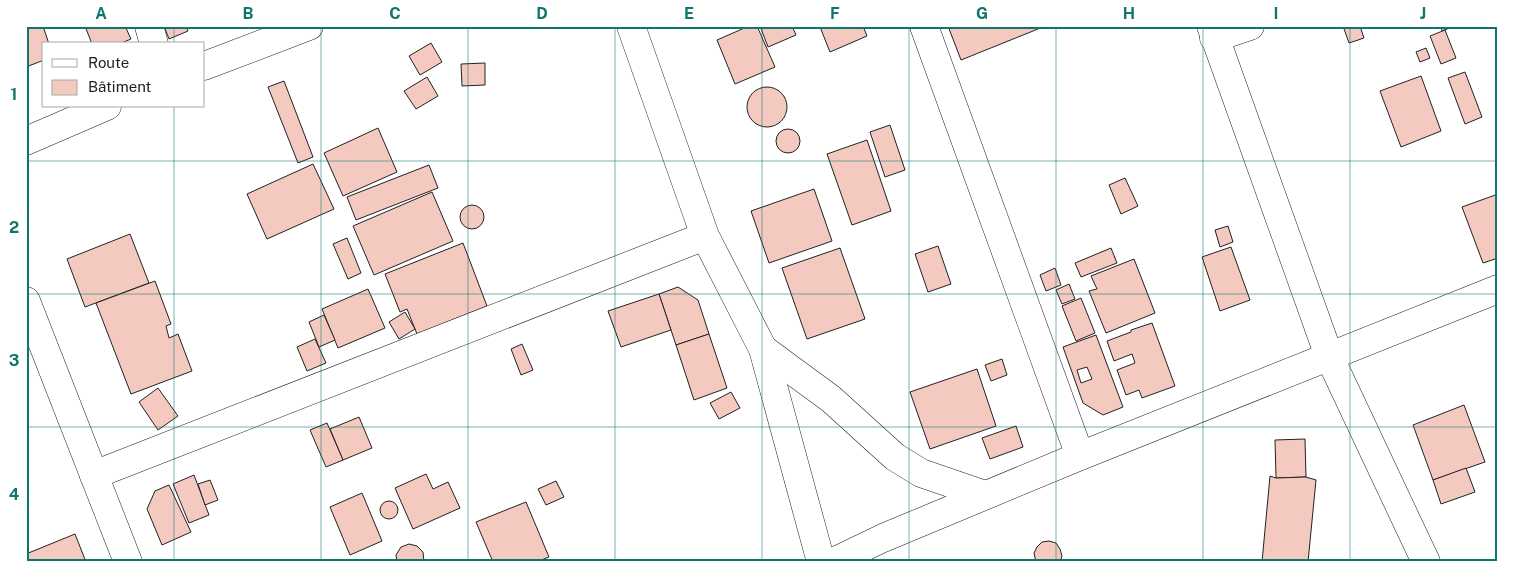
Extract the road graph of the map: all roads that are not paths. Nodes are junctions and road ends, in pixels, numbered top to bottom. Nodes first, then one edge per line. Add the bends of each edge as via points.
1 (149, 26) edge
2 (309, 26) edge
3 (631, 26) edge
4 (924, 26) edge
5 (1250, 26) edge
6 (1213, 32) edge
7 (153, 42) edge
8 (205, 66) edge
9 (102, 108) edge
10 (26, 141) edge
11 (705, 236) junction
12 (1498, 289) edge
13 (26, 301) edge
14 (762, 349) junction
15 (1329, 356) junction
16 (1080, 456) junction
17 (94, 475) junction
18 (985, 495) junction
19 (128, 562) edge
20 (821, 562) edge
21 (833, 562) edge
22 (1426, 562) edge

1 - 7 street
2 - 8 street
3 - 11 street
4 - 16 street
5 - 6 street
6 - 15 street
9 - 10 street
11 - 14 street
11 - 17 street
12 - 15 street
13 - 17 street
14 - 18 street via 831,399 895,457 922,472
14 - 20 street
15 - 16 street
15 - 22 street
16 - 18 street
17 - 19 street
18 - 21 street

